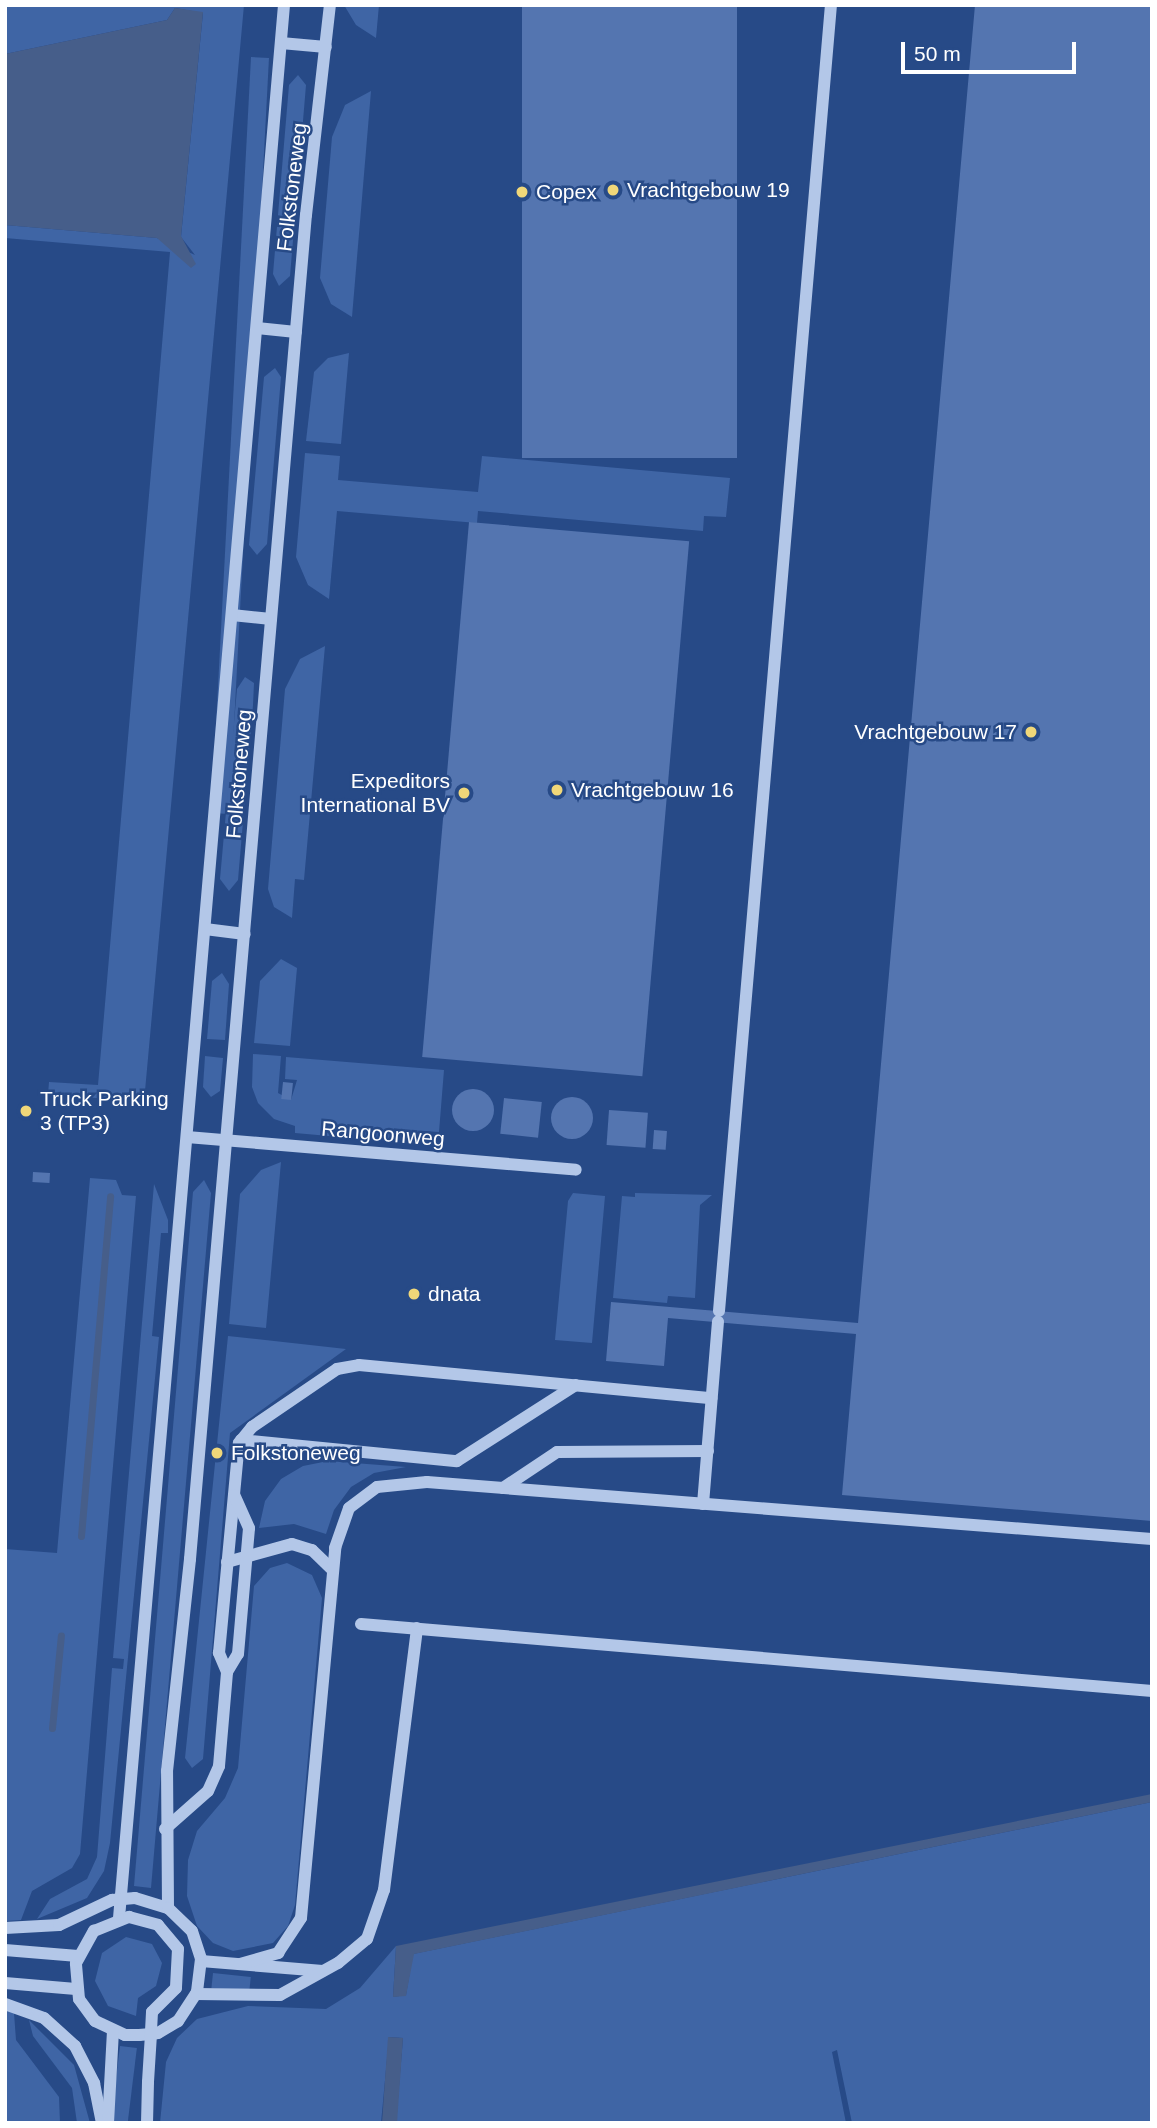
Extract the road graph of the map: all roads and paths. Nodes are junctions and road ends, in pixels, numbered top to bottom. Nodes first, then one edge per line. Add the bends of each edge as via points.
1 (285, 5) edge
2 (330, 5) edge
3 (831, 5) edge
4 (281, 43) junction
5 (326, 47) junction
6 (257, 328) junction
7 (296, 332) junction
8 (232, 615) junction
9 (271, 618) junction
10 (205, 929) junction
11 (244, 933) junction
12 (187, 1137) junction
13 (227, 1140) junction
14 (576, 1170) dead end
15 (576, 1385) junction
16 (712, 1398) junction
17 (241, 1440) junction
18 (708, 1451) junction
19 (503, 1488) junction
20 (233, 1494) junction
21 (703, 1504) junction
22 (1152, 1539) edge
23 (247, 1554) junction
24 (227, 1562) junction
25 (333, 1570) junction
26 (361, 1624) dead end
27 (417, 1628) junction
28 (227, 1672) junction
29 (1152, 1691) edge
30 (165, 1829) junction
31 (120, 1899) junction
32 (168, 1908) junction
33 (119, 1918) junction
34 (5, 1927) edge
35 (5, 1950) edge
36 (78, 1956) junction
37 (201, 1961) junction
38 (240, 1964) junction
39 (331, 1968) junction
40 (5, 1983) edge
41 (76, 1989) junction
42 (196, 1994) junction
43 (5, 2004) edge
44 (113, 2032) junction
45 (151, 2034) junction
46 (102, 2123) edge
47 (108, 2123) edge
48 (147, 2123) edge

1 - 4 street, Folkstoneweg
2 - 5 street, Folkstoneweg
3 - 16 street
4 - 5 street
4 - 6 street, Folkstoneweg
5 - 7 street, Folkstoneweg
6 - 7 street
6 - 8 street, Folkstoneweg
7 - 9 street, Folkstoneweg
8 - 9 street
8 - 10 street, Folkstoneweg
9 - 11 street, Folkstoneweg
10 - 11 street
10 - 12 street, Folkstoneweg
11 - 13 street, Folkstoneweg
12 - 13 street, Rangoonweg
12 - 31 street, Folkstoneweg
13 - 14 street, Rangoonweg
13 - 30 street, Folkstoneweg
15 - 16 street
15 - 17 street via 459,1461
15 - 17 street via 351,1365 315,1384
16 - 18 street
17 - 20 street
18 - 19 street via 557,1452
18 - 21 street
19 - 21 street
19 - 25 street via 414,1481 367,1492 343,1519
20 - 23 street via 249,1528
20 - 24 street
21 - 22 street
23 - 24 street
23 - 25 street via 277,1545 300,1545
23 - 28 street via 238,1654
24 - 28 street via 219,1653
25 - 38 street via 303,1908 284,1948 260,1961
26 - 27 street
27 - 29 street
27 - 39 street via 379,1911 360,1947
28 - 30 street via 217,1775 204,1795
30 - 32 street, Folkstoneweg
31 - 32 street via 148,1899
31 - 33 street, Folkstoneweg
31 - 34 street via 59,1924
32 - 37 street via 191,1931
33 - 36 street via 94,1931
33 - 45 street via 158,1925 178,1950 176,1988 152,2012
35 - 36 street
36 - 41 street
37 - 38 street
37 - 42 street
38 - 39 street
39 - 42 street via 274,1997
40 - 41 street
41 - 44 street via 85,2010
42 - 45 street via 171,2027
43 - 46 street via 38,2015 75,2046 94,2083
44 - 45 street
44 - 47 street
45 - 48 street

